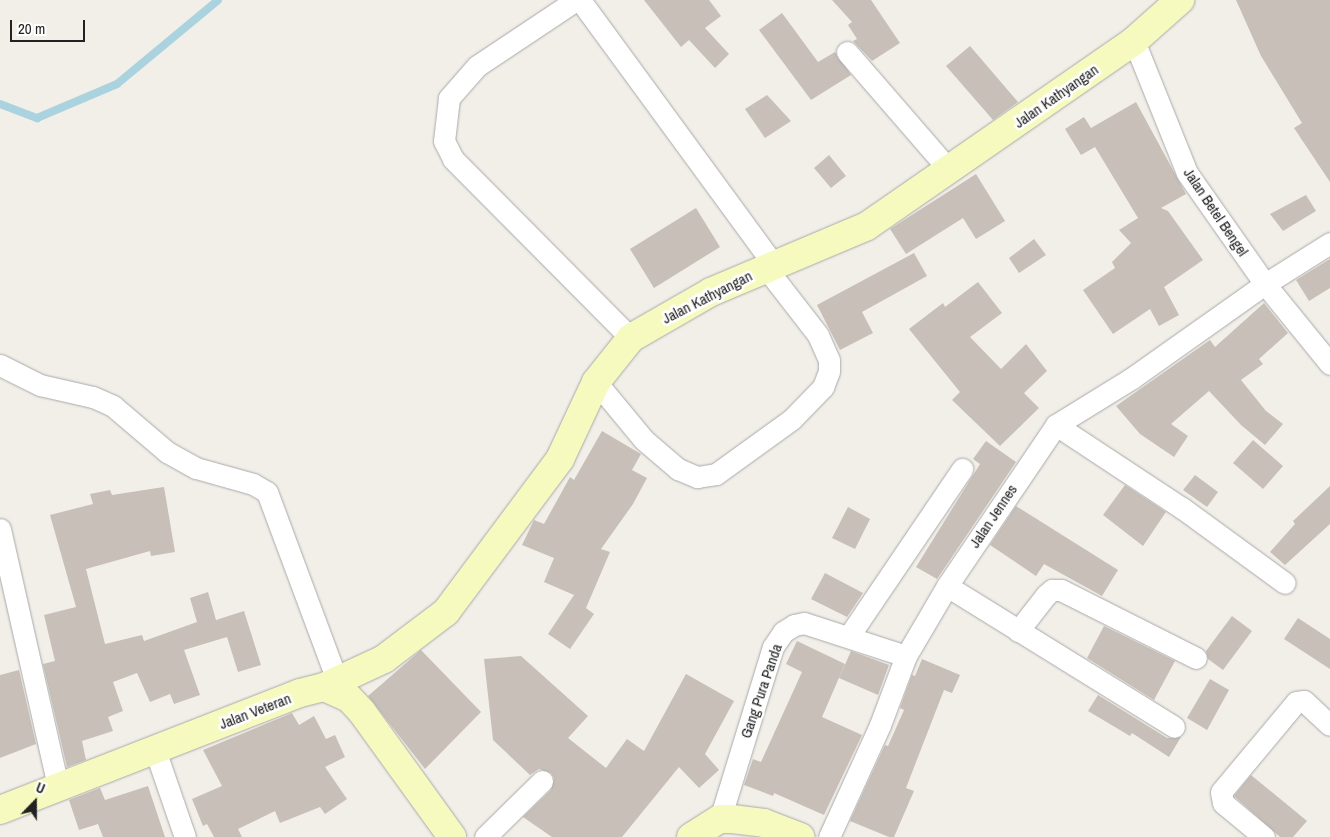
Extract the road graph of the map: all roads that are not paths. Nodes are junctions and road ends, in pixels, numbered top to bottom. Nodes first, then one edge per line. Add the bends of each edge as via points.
1 (576, 0) edge
2 (580, 0) edge
3 (1180, 0) edge
4 (1134, 41) junction
5 (847, 52) dead end
6 (950, 171) junction
7 (1330, 243) edge
8 (770, 266) junction
9 (1264, 284) junction
10 (631, 338) junction
11 (1330, 364) edge
12 (0, 365) edge
13 (596, 382) junction
14 (1056, 426) junction
15 (962, 469) dead end
16 (0, 529) edge
17 (1285, 584) dead end
18 (947, 586) junction
19 (1018, 631) junction
20 (849, 636) junction
21 (906, 656) junction
22 (1196, 658) dead end
23 (330, 683) junction
24 (1330, 726) edge
25 (1174, 727) dead end
26 (155, 750) junction
27 (542, 781) dead end
28 (58, 786) junction
29 (0, 810) edge
30 (720, 819) junction
31 (185, 837) edge
32 (452, 837) edge
33 (485, 837) edge
34 (691, 837) edge
35 (800, 837) edge
36 (828, 837) edge
37 (1264, 837) edge

1 - 10 street via 477,66 449,98 444,141 454,159
2 - 8 street
3 - 4 street, Jalan Kathyangan
4 - 6 street, Jalan Kathyangan
4 - 9 street, Jalan Betel Bengel via 1186,172
5 - 6 street
6 - 8 street, Jalan Kathyangan via 857,232
7 - 9 street, Jalan Jennes
8 - 10 street, Jalan Kathyangan via 684,306
8 - 13 street via 818,335 829,360 828,371 823,386 792,419 716,474 697,477 678,469 644,440
9 - 11 street, Jalan Betel Bengel
9 - 14 street, Jalan Jennes via 1132,378
10 - 13 street, Jalan Kathyangan
12 - 23 street via 40,385 93,397 112,406 167,452 196,468 252,484 267,492
13 - 23 street, Jalan Kathyangan via 560,459 446,612 384,659
14 - 17 street via 1182,508
14 - 18 street, Jalan Jennes
15 - 20 street
16 - 28 street
18 - 19 street
18 - 21 street, Jalan Jennes
19 - 22 street via 1046,595 1052,590 1061,590
19 - 25 street
20 - 21 street, Gang Pura Panda
20 - 30 street, Gang Pura Panda via 804,623 783,632 773,647
21 - 36 street, Jalan Jennes via 880,726
23 - 26 street, Jalan Veteran
23 - 32 street via 362,712
24 - 37 street via 1304,701 1296,702 1221,792 1223,803
26 - 28 street, Jalan Veteran
26 - 31 street
27 - 33 street
28 - 29 street, Jalan Veteran
30 - 34 street
30 - 35 street via 764,823

